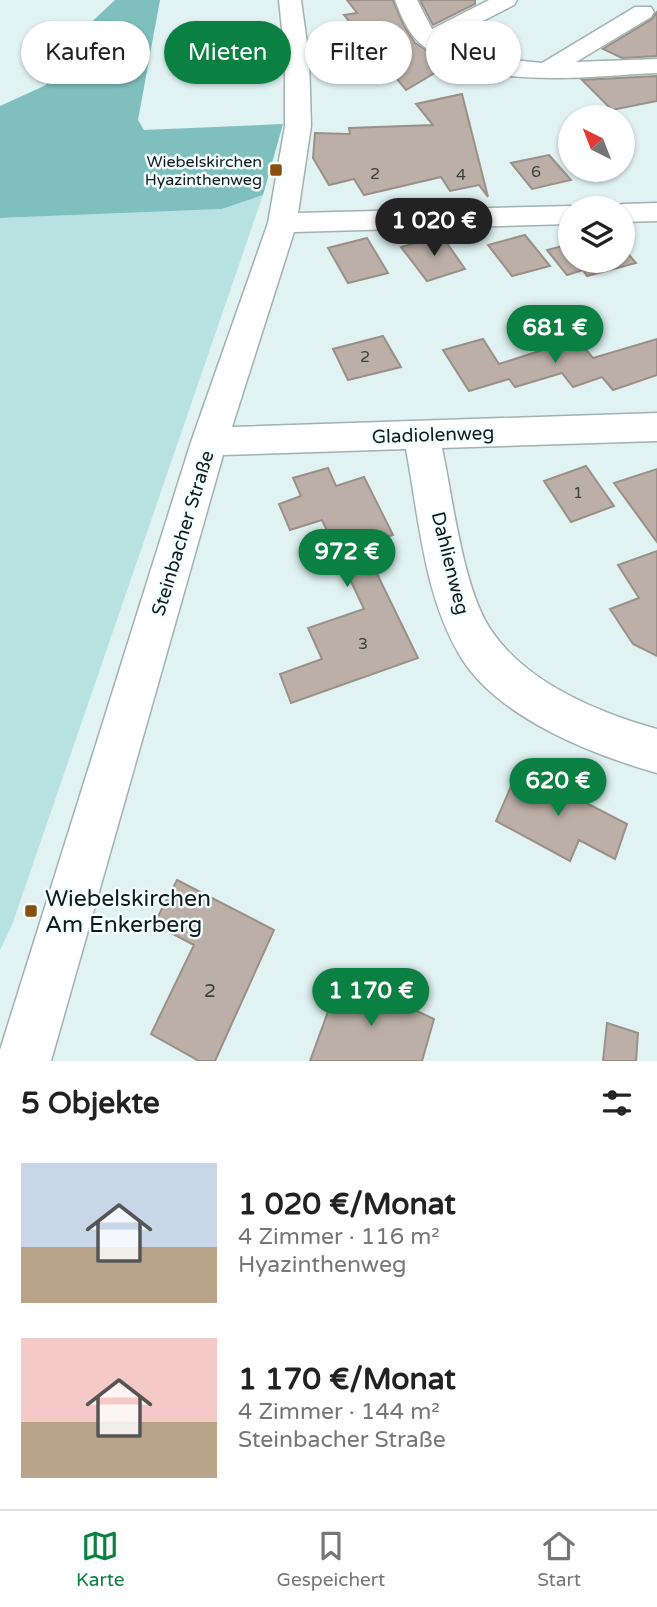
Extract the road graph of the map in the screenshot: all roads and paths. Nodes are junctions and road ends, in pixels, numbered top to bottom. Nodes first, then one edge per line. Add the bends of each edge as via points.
1 (290, 0) edge
2 (406, 0) edge
3 (506, 0) edge
4 (643, 12) dead end
5 (466, 21) edge
6 (426, 37) edge
7 (657, 65) edge
8 (521, 66) edge
9 (549, 68) junction
10 (657, 212) edge
11 (635, 213) edge
12 (558, 215) edge
13 (282, 223) junction
14 (657, 427) edge
15 (421, 435) junction
16 (209, 442) junction
17 (657, 751) edge
18 (23, 1061) edge

1 - 13 street, Steinbacher Straße via 298,126
2 - 6 street
3 - 5 street
4 - 9 street
7 - 9 street
8 - 9 street
10 - 11 street
12 - 13 street
13 - 16 street, Steinbacher Straße
14 - 15 street, Gladiolenweg
15 - 16 street, Gladiolenweg
15 - 17 street, Dahlienweg via 456,591 478,647 517,685 567,716
16 - 18 street, Steinbacher Straße

